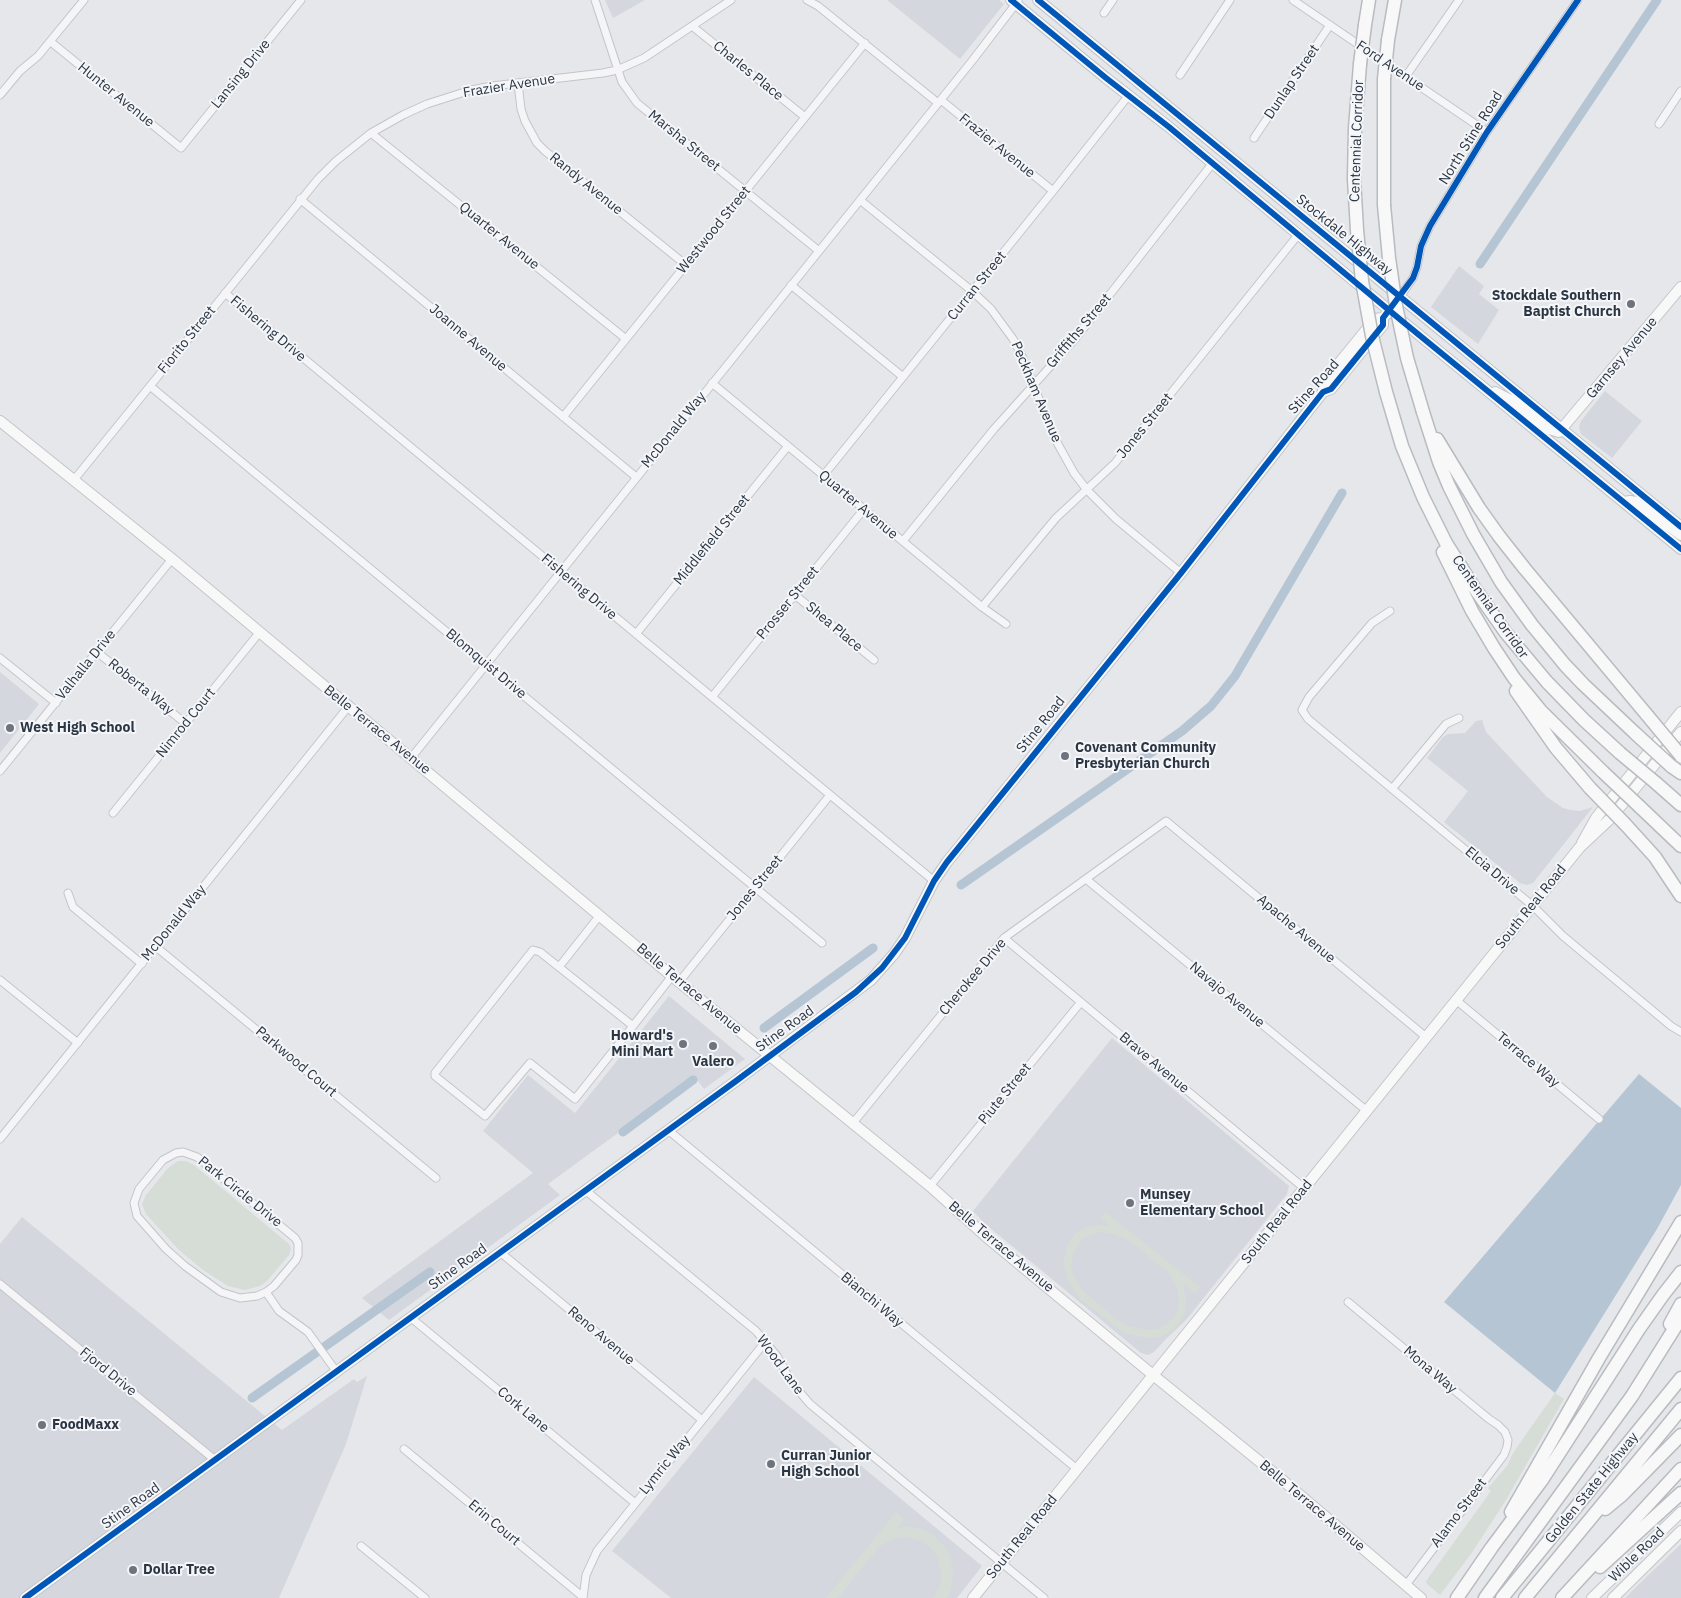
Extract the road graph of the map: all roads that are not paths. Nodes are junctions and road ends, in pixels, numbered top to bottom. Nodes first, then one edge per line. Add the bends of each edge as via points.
1 (84, 0) edge
2 (300, 0) edge
3 (595, 0) edge
4 (731, 0) edge
5 (808, 0) edge
6 (1038, 0) edge
7 (1114, 0) edge
8 (1230, 0) edge
9 (1293, 0) edge
10 (1370, 0) edge
11 (1395, 0) edge
12 (1459, 0) edge
13 (1578, 0) edge
14 (1015, 1) edge
15 (1104, 13) dead end
16 (1330, 25) junction
17 (692, 26) junction
18 (50, 42) junction
19 (865, 43) junction
20 (617, 70) junction
21 (1180, 75) dead end
22 (1406, 76) junction
23 (518, 83) junction
24 (1681, 91) edge
25 (0, 95) edge
26 (1128, 95) junction
27 (940, 101) junction
28 (805, 117) junction
29 (1659, 124) dead end
30 (1487, 132) junction
31 (371, 133) junction
32 (1254, 138) dead end
33 (181, 148) joint
34 (1212, 164) junction
35 (745, 191) junction
36 (1053, 191) junction
37 (300, 199) junction
38 (860, 200) junction
39 (1298, 235) junction
40 (819, 250) junction
41 (686, 265) junction
42 (791, 285) junction
43 (1681, 287) edge
44 (972, 291) junction
45 (224, 293) junction
46 (1400, 297) junction
47 (1386, 314) junction
48 (626, 339) junction
49 (903, 377) junction
50 (712, 383) junction
51 (1034, 384) junction
52 (150, 386) junction
53 (1485, 389) junction
54 (1425, 416) junction
55 (563, 417) junction
56 (0, 421) edge
57 (1562, 430) junction
58 (788, 446) junction
59 (1413, 474) junction
60 (823, 476) junction
61 (636, 477) junction
62 (73, 481) junction
63 (1087, 490) junction
64 (1624, 502) junction
65 (864, 509) junction
66 (1681, 527) edge
67 (1681, 535) edge
68 (903, 542) junction
69 (1681, 549) edge
70 (172, 559) junction
71 (560, 571) junction
72 (1181, 572) junction
73 (795, 595) junction
74 (982, 607) junction
75 (1390, 611) dead end
76 (1006, 624) dead end
77 (259, 633) junction
78 (636, 634) junction
79 (1487, 636) junction
80 (97, 652) junction
81 (0, 658) edge
82 (874, 660) dead end
83 (486, 664) junction
84 (712, 697) junction
85 (56, 702) junction
86 (348, 707) junction
87 (1681, 712) edge
88 (1459, 718) dead end
89 (185, 723) junction
90 (1681, 732) edge
91 (1681, 756) edge
92 (411, 758) junction
93 (1676, 770) edge
94 (0, 772) edge
95 (1392, 789) junction
96 (830, 795) junction
97 (1681, 805) edge
98 (113, 813) dead end
99 (1166, 821) joint
100 (1580, 846) junction
101 (1681, 846) edge
102 (1086, 879) junction
103 (934, 881) junction
104 (756, 888) junction
105 (68, 893) dead end
106 (1681, 896) edge
107 (1533, 906) junction
108 (600, 915) junction
109 (1004, 938) junction
110 (822, 943) dead end
111 (156, 946) junction
112 (142, 964) junction
113 (559, 967) junction
114 (676, 979) junction
115 (0, 980) edge
116 (1456, 1000) junction
117 (1081, 1002) junction
118 (632, 1026) junction
119 (1681, 1032) edge
120 (1426, 1037) junction
121 (78, 1043) junction
122 (770, 1055) junction
123 (1367, 1111) junction
124 (1599, 1119) dead end
125 (853, 1123) junction
126 (668, 1130) junction
127 (0, 1139) edge
128 (436, 1178) dead end
129 (930, 1186) junction
130 (1304, 1188) junction
131 (585, 1190) junction
132 (1681, 1222) edge
133 (500, 1252) junction
134 (1681, 1272) edge
135 (0, 1284) edge
136 (266, 1292) junction
137 (1348, 1302) dead end
138 (1681, 1304) edge
139 (410, 1317) junction
140 (1681, 1318) edge
141 (766, 1341) junction
142 (336, 1371) junction
143 (1153, 1375) junction
144 (1681, 1378) edge
145 (1681, 1409) edge
146 (702, 1420) junction
147 (1612, 1424) junction
148 (1681, 1435) edge
149 (1508, 1440) joint
150 (404, 1448) dead end
151 (215, 1460) junction
152 (1681, 1468) edge
153 (1077, 1469) junction
154 (1681, 1493) edge
155 (635, 1503) junction
156 (1681, 1512) edge
157 (1585, 1524) junction
158 (1681, 1531) edge
159 (361, 1546) dead end
160 (1492, 1547) junction
161 (1001, 1563) junction
162 (1406, 1585) junction
163 (583, 1597) edge
164 (25, 1598) edge
165 (424, 1598) edge
166 (973, 1598) edge
167 (1044, 1598) edge
168 (1422, 1598) edge
169 (1457, 1598) edge
170 (1485, 1598) edge
171 (1502, 1598) edge
172 (1525, 1598) edge
173 (1562, 1598) edge
174 (1592, 1598) edge
175 (1614, 1598) edge

1 - 18 street
2 - 33 street, Lansing Drive
3 - 20 street, Marsha Street
4 - 17 street, Frazier Avenue
5 - 19 street, Frazier Avenue
6 - 46 street, Stockdale Highway
7 - 15 street
8 - 21 street
9 - 16 street, Ford Avenue
10 - 59 highway, Centennial Corridor, bridge via 1355,128 1357,230 1372,336 1402,446
11 - 54 highway, Centennial Corridor, bridge via 1384,79 1384,205 1396,306
12 - 22 street
13 - 30 street, North Stine Road
14 - 26 street, Stockdale Highway
14 - 27 street, McDonald Way
16 - 22 street, Ford Avenue
16 - 32 street, Dunlap Street
17 - 20 street, Frazier Avenue via 644,58
17 - 28 street, Charles Place
18 - 25 street
18 - 33 street, Hunter Avenue
19 - 27 street, Frazier Avenue
19 - 28 street, Westwood Street
20 - 23 street, Frazier Avenue
20 - 35 street, Marsha Street via 637,103
22 - 30 street, Ford Avenue
23 - 31 street, Frazier Avenue via 478,88 446,97 403,114
23 - 41 street, Randy Avenue via 523,115 530,132 544,151
24 - 29 street
26 - 34 street, Stockdale Highway
26 - 36 street, Curran Street
27 - 36 street, Frazier Avenue
27 - 38 street, McDonald Way
28 - 35 street, Westwood Street
30 - 46 street, North Stine Road via 1425,235 1413,278
31 - 37 street, Frazier Avenue via 336,161
31 - 48 street, Quarter Avenue
34 - 39 street, Stockdale Highway
34 - 51 street, Griffiths Street via 1075,339
35 - 40 street, Marsha Street
35 - 41 street, Westwood Street
36 - 44 street, Curran Street
37 - 45 street, Fiorito Street
37 - 55 street, Joanne Avenue
38 - 40 street, McDonald Way
38 - 44 street, Peckham Avenue
39 - 47 street, Stockdale Highway
39 - 63 street, Jones Street via 1115,463
40 - 42 street, McDonald Way
41 - 48 street, Westwood Street
42 - 49 street
42 - 50 street, McDonald Way
43 - 57 street, Garnsey Avenue
44 - 49 street, Curran Street
44 - 51 street, Peckham Avenue via 1014,339
45 - 52 street, Fiorito Street
45 - 71 street, Fishering Drive
46 - 47 street, Stine Road
46 - 57 street, Stockdale Highway
47 - 53 street, Stockdale Highway
47 - 72 street, Stine Road via 1375,319 1323,383 1323,392
48 - 55 street, Westwood Street
49 - 60 street, Curran Street
50 - 58 street, Quarter Avenue
50 - 61 street, McDonald Way
51 - 63 street, Peckham Avenue via 1057,443
51 - 68 street, Griffiths Street
52 - 62 street, Fiorito Street
52 - 83 street, Blomquist Drive
53 - 57 street via 1509,398 1552,431
53 - 64 street, Stockdale Highway
54 - 91 highway, bridge via 1499,536
54 - 93 highway, Centennial Corridor, bridge via 1439,462 1460,510 1501,582 1565,666
55 - 61 street, Joanne Avenue
56 - 62 street, Belle Terrace Avenue
57 - 66 street, Stockdale Highway
58 - 60 street, Quarter Avenue
58 - 78 street, Middlefield Street
59 - 79 highway via 1446,557
59 - 97 highway, Centennial Corridor, bridge via 1459,565 1506,633 1565,701
60 - 65 street, Quarter Avenue
61 - 71 street, McDonald Way
62 - 70 street, Belle Terrace Avenue
63 - 72 street, Peckham Avenue via 1116,519
63 - 74 street, Jones Street via 1043,532
64 - 67 street via 1636,502
64 - 69 street, Stockdale Highway
65 - 68 street, Quarter Avenue
65 - 73 street, Prosser Street
68 - 74 street, Quarter Avenue
70 - 77 street, Belle Terrace Avenue
70 - 80 street, Valhalla Drive
71 - 78 street, Fishering Drive
71 - 83 street, McDonald Way
72 - 103 street, Stine Road
73 - 82 street, Shea Place
73 - 84 street, Prosser Street
74 - 76 street, Quarter Avenue
75 - 95 street, Elcia Drive via 1372,623 1302,710 1308,719
77 - 86 street, Belle Terrace Avenue
77 - 89 street, Nimrod Court
78 - 84 street, Fishering Drive
79 - 101 highway, bridge via 1514,678 1541,711
79 - 106 highway, bridge via 1507,676 1556,748 1655,857
80 - 85 street, Valhalla Drive
80 - 89 street, Roberta Way
81 - 85 street
83 - 92 street, McDonald Way
83 - 104 street, Blomquist Drive
84 - 96 street, Fishering Drive
85 - 94 street, Valhalla Drive
86 - 92 street, Belle Terrace Avenue
86 - 111 street, McDonald Way
87 - 100 street, South Real Road via 1596,818
88 - 95 street via 1446,724
89 - 98 street, Nimrod Court
90 - 100 street, South Real Road via 1611,818
92 - 108 street, Belle Terrace Avenue
95 - 107 street, Elcia Drive
96 - 103 street, Fishering Drive
96 - 104 street, Jones Street
99 - 102 street, Cherokee Drive
99 - 120 street, Apache Avenue
100 - 107 street, South Real Road
102 - 109 street, Cherokee Drive
102 - 123 street, Navajo Avenue
103 - 122 street, Stine Road via 905,938 882,968 856,992
104 - 110 street, Blomquist Drive
104 - 114 street, Jones Street
105 - 112 street via 73,907
107 - 116 street, South Real Road
107 - 119 street, Elcia Drive via 1563,936
108 - 113 street
108 - 114 street, Belle Terrace Avenue
109 - 117 street, Brave Avenue
109 - 125 street, Cherokee Drive
111 - 112 street, McDonald Way
111 - 128 street, Parkwood Court
112 - 121 street, McDonald Way
113 - 118 street
113 - 118 street, Jones Street via 533,950 434,1073 437,1078 485,1116 530,1063 575,1099
114 - 118 street, Jones Street
114 - 122 street, Belle Terrace Avenue
115 - 121 street
116 - 120 street, South Real Road
116 - 124 street, Terrace Way
117 - 129 street, Piute Street
117 - 130 street, Brave Avenue
120 - 123 street, South Real Road
121 - 127 street, McDonald Way
122 - 125 street, Belle Terrace Avenue
122 - 126 street, Stine Road
123 - 130 street, South Real Road
125 - 129 street, Belle Terrace Avenue
126 - 131 street, Stine Road
126 - 153 street, Bianchi Way
129 - 143 street, Belle Terrace Avenue
130 - 143 street, South Real Road
131 - 133 street, Stine Road
131 - 141 street, Wood Lane
132 - 160 highway via 1573,1402
133 - 139 street, Stine Road
133 - 146 street, Reno Avenue
134 - 160 highway via 1662,1295 1542,1480
135 - 151 street, Fjord Drive
136 - 136 street, Park Circle Drive via 296,1260 299,1249 295,1238 197,1157 183,1152 163,1160 136,1196 137,1216 166,1249 221,1292 240,1298
136 - 142 street via 286,1318 302,1327
137 - 149 street, Mona Way via 1498,1425
138 - 147 highway
139 - 142 street, Stine Road
139 - 155 street, Cork Lane
140 - 147 highway
141 - 146 street, Lymric Way
141 - 161 street, Wood Lane via 792,1383 810,1404
142 - 151 street, Stine Road
143 - 153 street, South Real Road
143 - 162 street, Belle Terrace Avenue
144 - 171 highway, Golden State Highway
145 - 157 highway, Golden State Highway
146 - 155 street, Lymric Way
147 - 170 highway
148 - 157 highway via 1622,1495
149 - 162 street, Alamo Street via 1504,1456
150 - 163 street, Erin Court
151 - 164 street, Stine Road
152 - 173 highway
153 - 161 street, South Real Road
154 - 173 highway
155 - 163 street, Lymric Way via 596,1551 586,1575
156 - 174 street, Wible Road
157 - 172 highway, Golden State Highway
158 - 175 street, Wible Road
159 - 165 street
160 - 169 highway
161 - 166 street, South Real Road
161 - 167 street, Wood Lane
162 - 168 street, Belle Terrace Avenue

